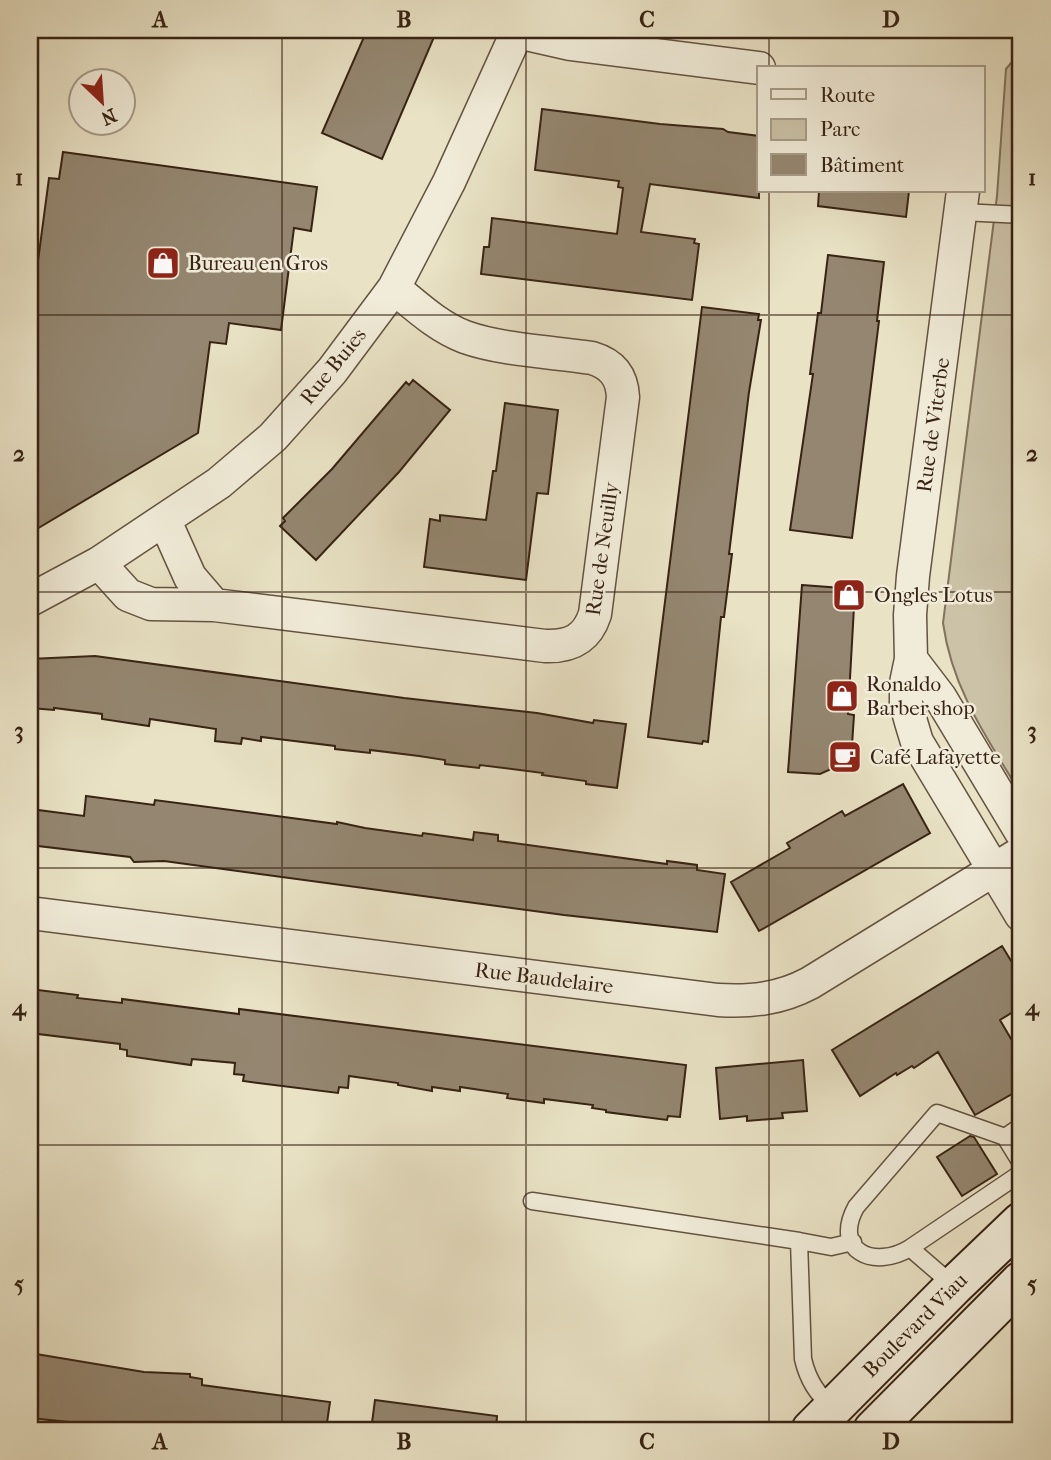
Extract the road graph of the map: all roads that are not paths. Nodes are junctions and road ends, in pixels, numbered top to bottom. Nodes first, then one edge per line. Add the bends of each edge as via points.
1 (518, 31) edge
2 (757, 68) edge
3 (962, 201) edge
4 (1021, 215) edge
5 (394, 288) junction
6 (165, 521) junction
7 (99, 563) junction
8 (30, 600) edge
9 (214, 605) junction
10 (911, 659) junction
11 (1021, 832) edge
12 (1021, 853) edge
13 (993, 870) junction
14 (30, 913) edge
15 (1021, 915) edge
16 (1021, 1126) edge
17 (1005, 1137) junction
18 (1021, 1163) edge
19 (1021, 1172) edge
20 (532, 1201) dead end
21 (1021, 1222) edge
22 (799, 1241) junction
23 (853, 1242) junction
24 (910, 1248) junction
25 (1021, 1281) edge
26 (954, 1286) junction
27 (822, 1419) edge
28 (873, 1430) edge

1 - 2 street via 570,44
1 - 5 street, Rue Buies
3 - 4 lane
3 - 10 street, Rue de Viterbe via 913,576
5 - 6 street, Rue Buies via 332,371 273,437 219,484
5 - 9 street, Rue de Neuilly via 433,319 464,336 592,358 603,361 619,378 624,397 591,627 577,641 545,646
6 - 7 street, Rue Buies
6 - 9 street via 190,578
7 - 8 street, Rue Buies
7 - 9 street, Rue de Neuilly via 139,601
10 - 11 street via 940,697
10 - 13 street, Rue de Viterbe via 906,705 918,742
12 - 13 street, Rue Baudelaire
13 - 14 street, Rue Baudelaire via 794,992 756,1000 718,1000
13 - 15 street, Rue de Viterbe
16 - 17 lane
17 - 18 lane
17 - 23 lane via 937,1113 856,1207 849,1226
19 - 24 lane
20 - 22 lane
21 - 26 main road, Boulevard Viau
22 - 23 lane via 831,1247
22 - 27 lane via 803,1359
23 - 24 lane via 864,1255 881,1259
24 - 26 lane
25 - 28 main road, Boulevard Viau
26 - 27 main road, Boulevard Viau

